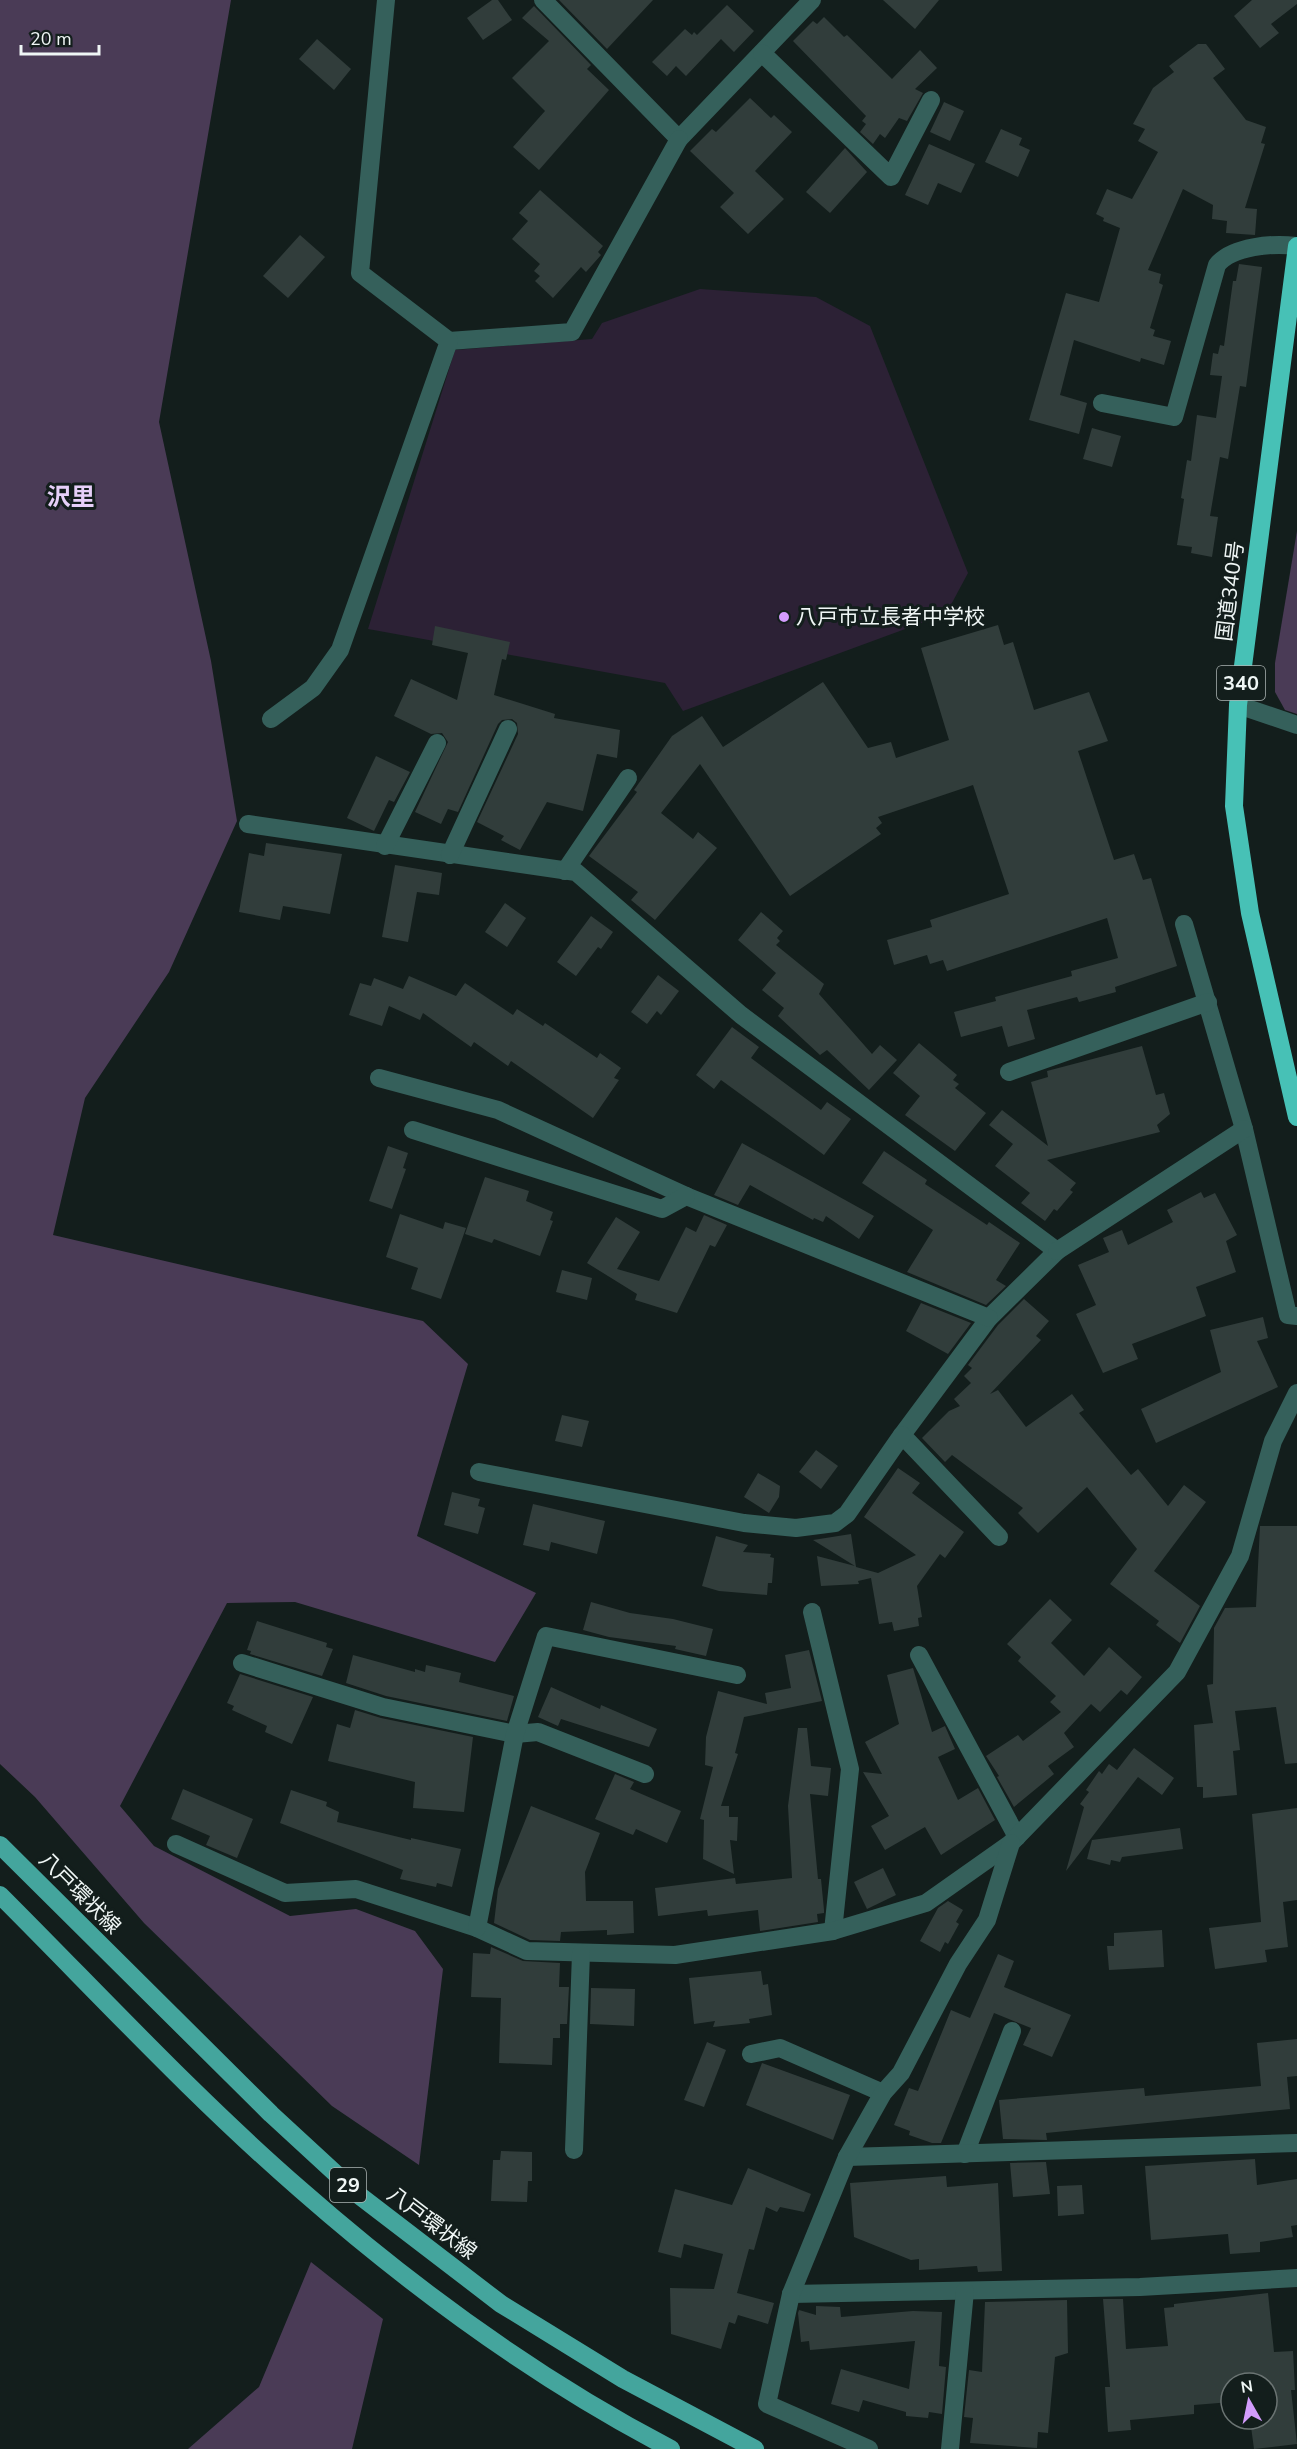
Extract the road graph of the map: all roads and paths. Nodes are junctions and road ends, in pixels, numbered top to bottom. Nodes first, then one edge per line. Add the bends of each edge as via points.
1 (386, 0) edge
2 (543, 0) edge
3 (812, 0) edge
4 (762, 53) junction
5 (931, 100) dead end
6 (679, 139) junction
7 (1297, 246) edge
8 (449, 341) junction
9 (1102, 403) dead end
10 (1238, 705) junction
11 (271, 719) dead end
12 (1297, 725) edge
13 (508, 729) dead end
14 (437, 743) dead end
15 (628, 778) dead end
16 (248, 824) dead end
17 (385, 846) junction
18 (450, 855) junction
19 (565, 871) junction
20 (1185, 924) dead end
21 (1208, 1002) junction
22 (1009, 1072) dead end
23 (379, 1078) dead end
24 (1297, 1117) edge
25 (1244, 1129) junction
26 (413, 1130) dead end
27 (686, 1196) junction
28 (1057, 1251) junction
29 (1297, 1316) edge
30 (989, 1318) junction
31 (1297, 1393) edge
32 (902, 1435) junction
33 (479, 1472) dead end
34 (999, 1537) dead end
35 (812, 1612) dead end
36 (919, 1655) dead end
37 (242, 1663) dead end
38 (736, 1675) dead end
39 (515, 1734) junction
40 (645, 1774) dead end
41 (1014, 1840) junction
42 (176, 1844) dead end
43 (0, 1845) edge
44 (0, 1895) edge
45 (477, 1928) junction
46 (833, 1931) junction
47 (581, 1953) junction
48 (1012, 2031) dead end
49 (751, 2054) dead end
50 (883, 2092) junction
51 (1297, 2143) edge
52 (574, 2150) dead end
53 (965, 2154) junction
54 (847, 2157) junction
55 (1297, 2278) edge
56 (965, 2291) junction
57 (791, 2294) junction
58 (672, 2449) edge
59 (755, 2449) edge
60 (869, 2449) edge
61 (950, 2449) edge

1 - 8 street via 360,273
2 - 6 street
3 - 4 street
4 - 5 street via 891,177
4 - 6 street
6 - 8 street via 572,332
7 - 9 street via 1279,244 1225,256 1217,266 1174,417
7 - 10 highway, 国道340号 / 340
8 - 11 street via 340,650 313,688
10 - 12 street
10 - 24 highway, 国道340号 / 340 via 1234,806 1250,913
13 - 18 street
14 - 17 street
15 - 19 street
16 - 17 street
17 - 18 street
18 - 19 street
19 - 28 street via 576,872 741,1015
20 - 21 street
21 - 22 street
21 - 25 street
23 - 27 street via 498,1110
25 - 28 street
25 - 29 street via 1288,1315
26 - 27 street via 662,1209
27 - 30 street
28 - 30 street
30 - 32 street
31 - 41 street via 1273,1441 1240,1556 1177,1672
32 - 33 street via 847,1515 835,1523 796,1528 744,1523
32 - 34 street
35 - 46 street via 850,1769
36 - 41 street
37 - 39 street via 383,1707
38 - 39 street via 546,1636
39 - 40 street via 538,1732
39 - 45 street
41 - 46 street via 926,1903
41 - 50 street via 987,1920 958,1964 901,2073
42 - 45 street via 285,1893 356,1889
43 - 59 main road, 八戸環状線 / 29 via 271,2114 360,2196 501,2304 622,2379
44 - 58 main road, 29 via 300,2189 400,2272 517,2360
45 - 47 street via 527,1951
46 - 47 street via 675,1955
47 - 52 street
48 - 53 street
49 - 50 street via 780,2048
50 - 54 street
51 - 53 street
53 - 54 street
54 - 57 street
55 - 56 street via 1148,2287
56 - 57 street
56 - 61 street
57 - 60 street via 767,2404

